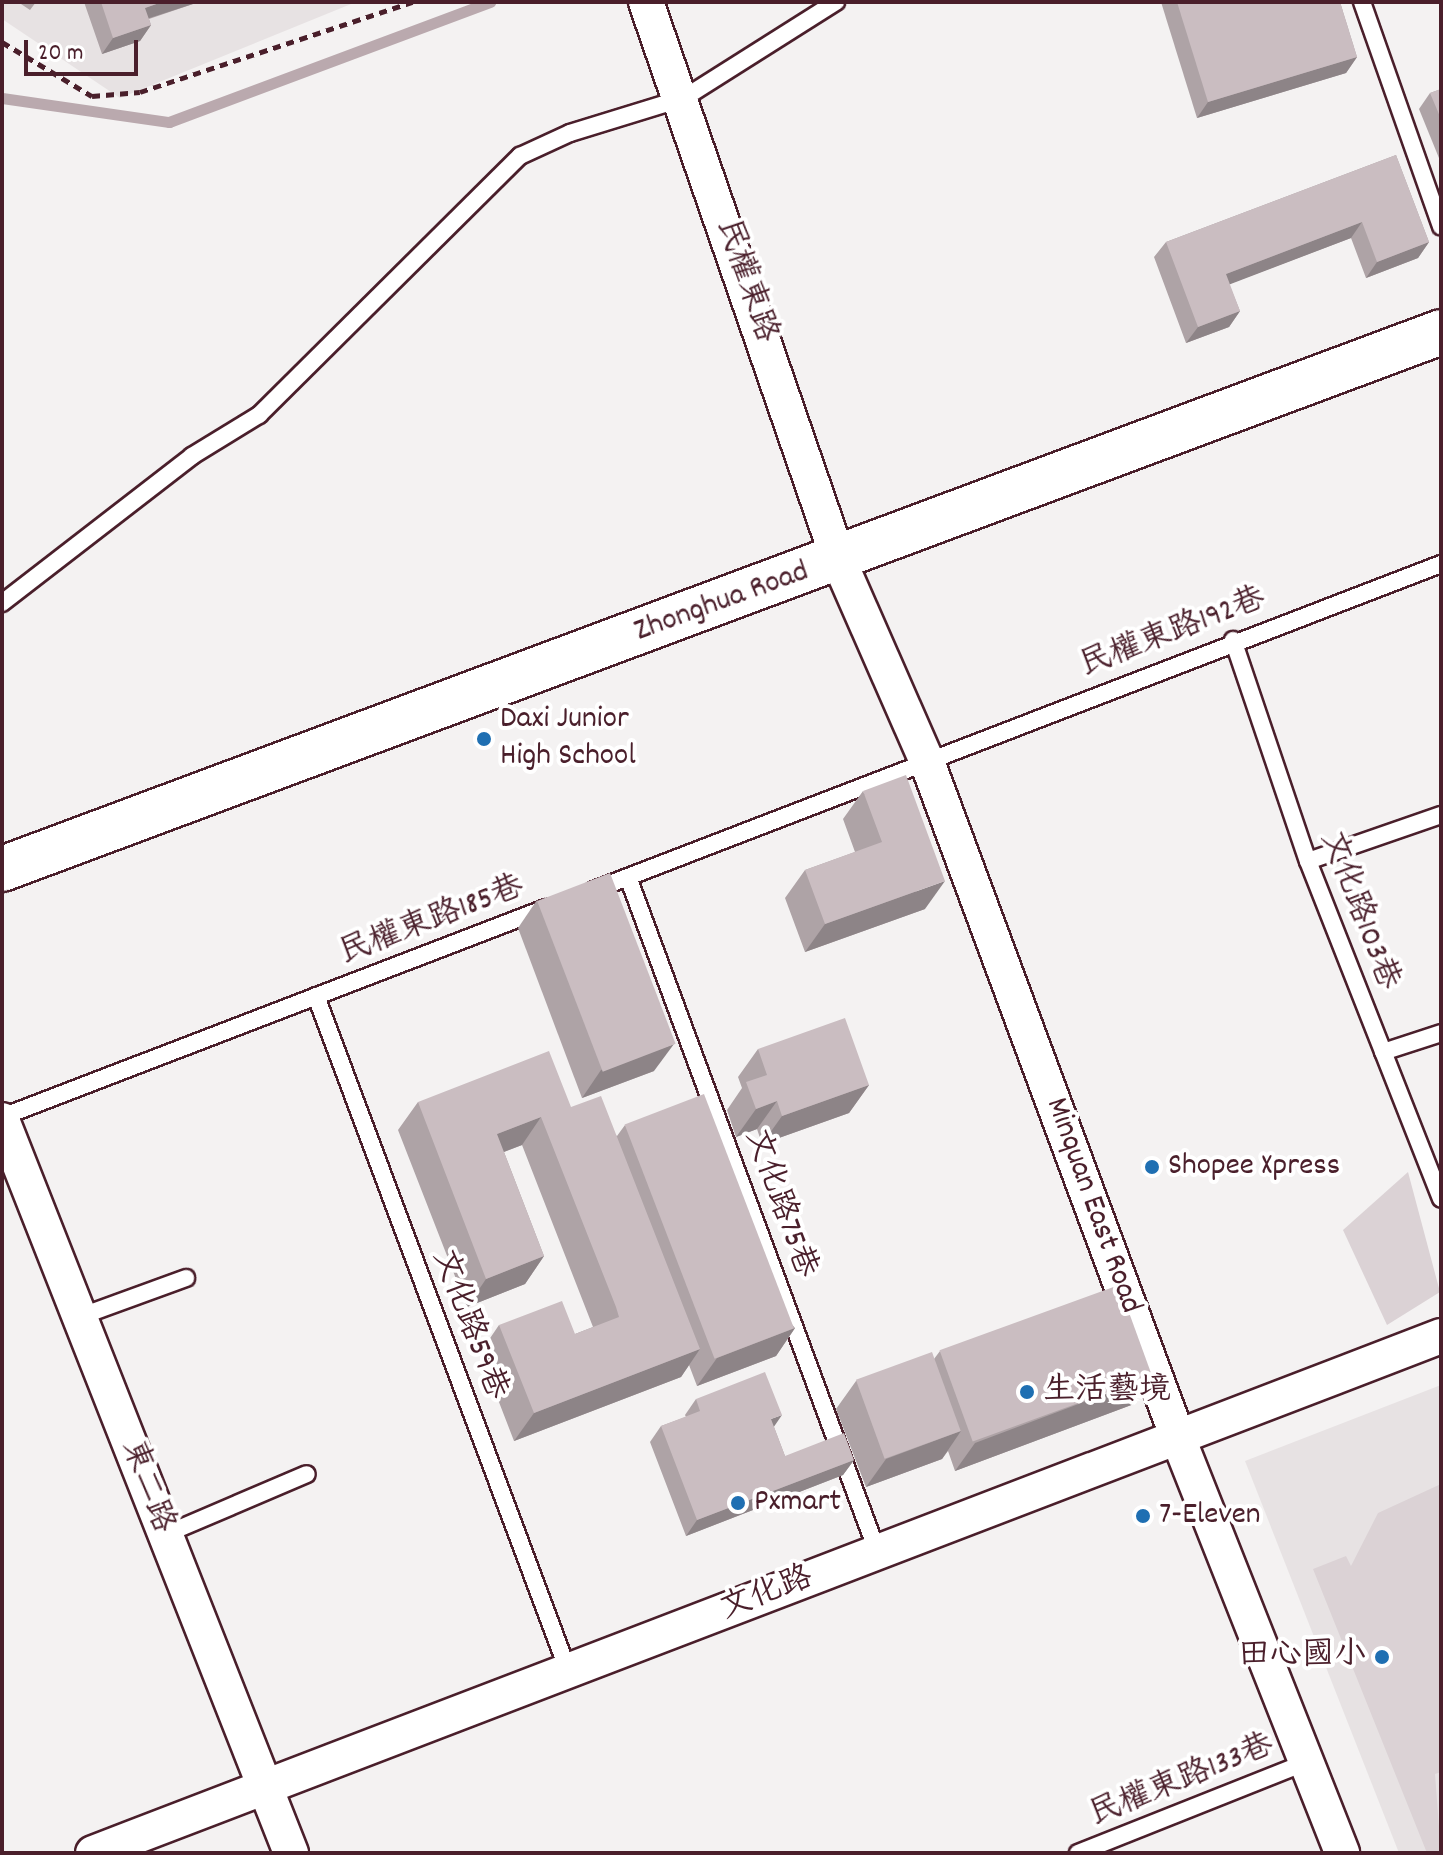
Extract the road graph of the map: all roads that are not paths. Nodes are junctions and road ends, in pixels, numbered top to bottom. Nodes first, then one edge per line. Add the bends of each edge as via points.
1 (646, 2) edge
2 (836, 2) edge
3 (1362, 2) edge
4 (684, 98) junction
5 (1441, 226) edge
6 (1441, 332) edge
7 (839, 561) junction
8 (1441, 564) edge
9 (2, 603) edge
10 (1233, 640) junction
11 (926, 759) junction
12 (1441, 815) edge
13 (1308, 861) junction
14 (2, 869) edge
15 (628, 877) junction
16 (316, 996) junction
17 (1441, 1033) edge
18 (1383, 1052) junction
19 (2, 1118) edge
20 (1441, 1199) edge
21 (186, 1278) dead end
22 (79, 1317) junction
23 (1441, 1336) edge
24 (1178, 1438) junction
25 (307, 1474) dead end
26 (164, 1535) junction
27 (877, 1551) junction
28 (569, 1673) junction
29 (1307, 1762) junction
30 (265, 1793) junction
31 (93, 1853) edge
32 (291, 1853) edge
33 (1078, 1853) edge
34 (1342, 1853) edge

1 - 4 street, 民權東路
2 - 4 lane
3 - 5 lane
4 - 7 street, 民權東路
4 - 9 lane via 520,156 259,415 192,456
6 - 7 street, Zhonghua Road
7 - 11 street, Minquan East Road
7 - 14 street, Zhonghua Road
8 - 10 lane, 民權東路192巷
10 - 11 lane, 民權東路192巷
10 - 13 lane, 文化路103巷
11 - 15 lane, 民權東路185巷
11 - 24 street, Minquan East Road
12 - 13 lane
13 - 18 lane, 文化路103巷
15 - 16 lane, 民權東路185巷
15 - 27 lane, 文化路75巷
16 - 19 lane, 民權東路185巷
16 - 28 lane, 文化路59巷
17 - 18 lane
18 - 20 lane, 文化路103巷
19 - 22 street, 東二路
21 - 22 lane
22 - 26 street, 東二路
23 - 24 street, 文化路
24 - 27 street, 文化路
24 - 29 street, Minquan East Road
25 - 26 lane
26 - 30 street, 東二路
27 - 28 street, 文化路
28 - 30 street, 文化路
29 - 33 lane, 民權東路133巷
29 - 34 street, Minquan East Road
30 - 31 street, 文化路
30 - 32 street, 東二路

